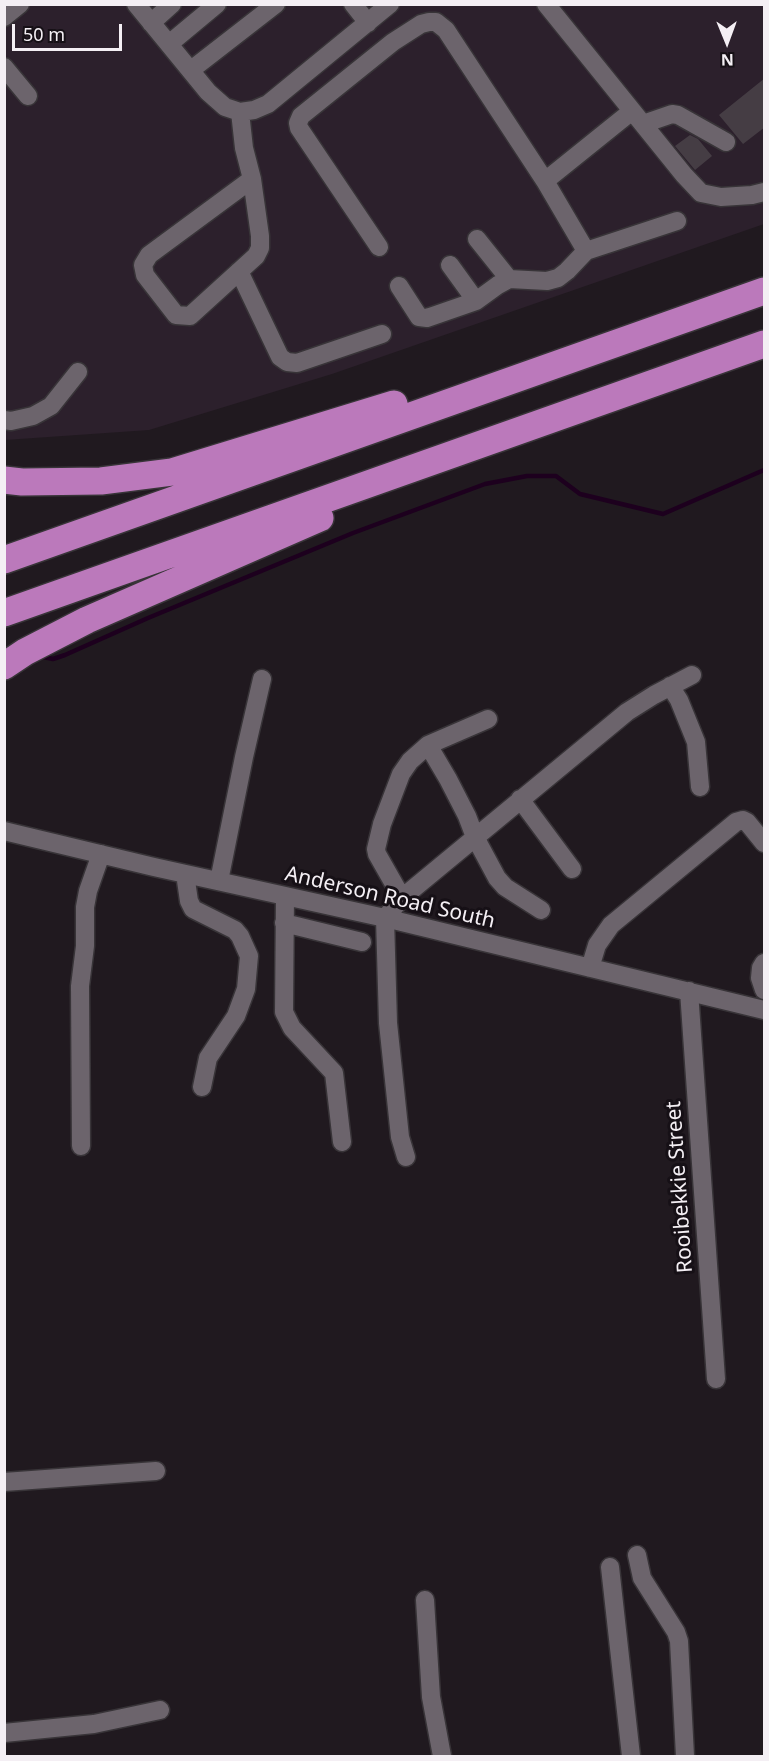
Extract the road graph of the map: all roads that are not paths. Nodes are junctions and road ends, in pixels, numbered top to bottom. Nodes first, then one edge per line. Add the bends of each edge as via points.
1 (20, 4) edge
2 (136, 4) edge
3 (172, 4) edge
4 (217, 4) edge
5 (276, 4) edge
6 (390, 4) edge
7 (546, 4) edge
8 (354, 5) edge
9 (4, 17) edge
10 (152, 23) junction
11 (368, 23) junction
12 (169, 45) junction
13 (4, 67) edge
14 (190, 70) junction
15 (28, 96) dead end
16 (240, 112) junction
17 (637, 117) junction
18 (726, 142) dead end
19 (252, 179) junction
20 (545, 181) junction
21 (765, 192) edge
22 (677, 221) dead end
23 (477, 239) dead end
24 (379, 247) dead end
25 (586, 251) junction
26 (450, 265) dead end
27 (239, 271) junction
28 (509, 279) junction
29 (399, 286) dead end
30 (765, 291) edge
31 (476, 301) junction
32 (707, 311) junction
33 (382, 333) dead end
34 (765, 344) edge
35 (78, 372) dead end
36 (4, 420) edge
37 (530, 426) junction
38 (4, 480) edge
39 (4, 560) edge
40 (4, 613) edge
41 (4, 666) edge
42 (692, 675) dead end
43 (262, 679) dead end
44 (670, 686) junction
45 (488, 719) dead end
46 (428, 745) junction
47 (700, 787) dead end
48 (520, 799) junction
49 (4, 831) edge
50 (475, 837) junction
51 (765, 843) edge
52 (101, 854) junction
53 (572, 869) dead end
54 (185, 874) junction
55 (219, 881) junction
56 (285, 896) junction
57 (402, 898) junction
58 (541, 910) dead end
59 (385, 918) junction
60 (284, 923) junction
61 (362, 942) dead end
62 (765, 963) edge
63 (590, 968) junction
64 (765, 990) edge
65 (689, 991) junction
66 (764, 1009) edge
67 (202, 1087) dead end
68 (342, 1142) dead end
69 (81, 1146) dead end
70 (406, 1157) dead end
71 (716, 1379) dead end
72 (156, 1471) dead end
73 (4, 1482) edge
74 (637, 1555) dead end
75 (610, 1567) dead end
76 (425, 1600) dead end
77 (160, 1710) dead end
78 (4, 1732) edge
79 (442, 1756) edge
80 (631, 1756) edge
81 (685, 1756) edge

1 - 9 street
2 - 10 street
3 - 10 street
4 - 12 street
5 - 14 street
6 - 11 street
7 - 17 street
8 - 11 street
10 - 12 street
11 - 16 street via 268,104
12 - 14 street
13 - 15 street
14 - 16 street via 225,107
16 - 19 street
17 - 18 street via 678,115
17 - 20 street
17 - 21 street via 701,193 721,197
19 - 27 street via 260,248
19 - 27 street via 149,255 143,265 145,275 176,315 182,316 190,316
20 - 24 street via 446,30 436,22 421,24 301,116 298,123
20 - 25 street
22 - 25 street
23 - 28 street
25 - 28 street via 558,278
26 - 31 street
27 - 33 street via 280,357 287,362 297,363
28 - 31 street
29 - 31 street via 421,318
30 - 32 highway
32 - 38 highway via 172,472 101,481
32 - 39 highway
34 - 37 highway
35 - 36 street via 51,406 33,416
37 - 40 highway
37 - 41 highway via 87,620
42 - 44 street
43 - 55 street
44 - 47 street via 696,742
44 - 48 street via 627,712
45 - 46 street
46 - 50 street
46 - 57 street via 401,774 377,844 377,854
48 - 50 street
48 - 53 street
49 - 52 street, Anderson Road South
50 - 57 street
50 - 58 street via 505,887
51 - 63 street via 747,822 736,822 611,925 597,945
52 - 54 street, Anderson Road South
52 - 69 street via 86,898 80,986
54 - 55 street, Anderson Road South
54 - 67 street via 190,905 235,930 249,956 246,989 236,1016 208,1058
55 - 56 street, Anderson Road South
56 - 59 street, Anderson Road South
56 - 60 street
57 - 59 street
59 - 63 street, Anderson Road South
59 - 70 street via 388,1023 400,1137
60 - 61 street
60 - 68 street via 284,1012 292,1028 334,1073
62 - 64 street via 760,978
63 - 65 street, Anderson Road South
65 - 66 street, Anderson Road South
65 - 71 street, Rooibekkie Street
72 - 73 street
74 - 81 street via 642,1578 679,1641
75 - 80 street
76 - 79 street via 431,1697
77 - 78 street via 84,1725

